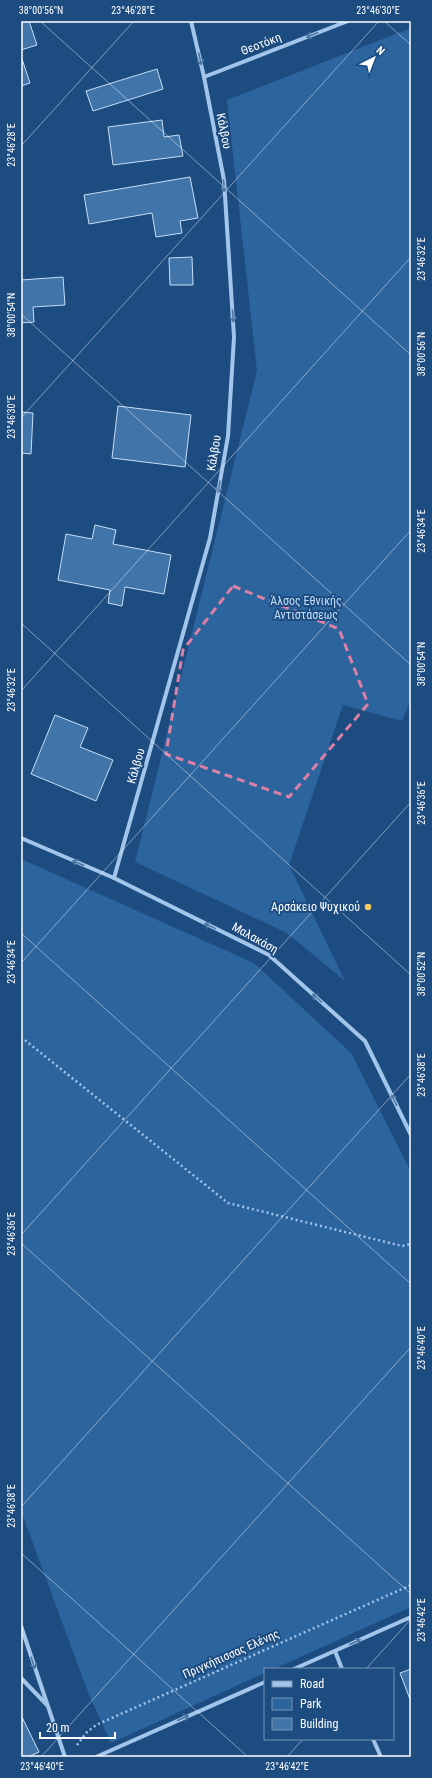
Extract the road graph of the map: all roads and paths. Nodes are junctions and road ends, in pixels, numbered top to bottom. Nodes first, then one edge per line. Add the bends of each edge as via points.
1 (191, 21) edge
2 (348, 21) edge
3 (204, 77) junction
4 (21, 838) edge
5 (114, 878) junction
6 (21, 1037) edge
7 (411, 1135) edge
8 (411, 1244) edge
9 (411, 1585) edge
10 (411, 1617) edge
11 (21, 1626) edge
12 (334, 1651) junction
13 (296, 1668) edge
14 (342, 1668) edge
15 (21, 1678) edge
16 (264, 1682) edge
17 (48, 1706) junction
18 (373, 1740) edge
19 (75, 1750) dead end
20 (64, 1757) edge
21 (96, 1757) edge
22 (381, 1757) edge

1 -> 3 street, Κάλβου
2 -> 3 street, Θεοτόκη
3 -> 5 street, Κάλβου via 224,180 231,282 234,337 228,436 210,538
5 -> 4 street, Μαλακάση
7 -> 5 street, Μαλακάση via 365,1042 269,955
6 - 8 path via 228,1203 402,1246
9 - 19 path, Πριγκήπισσας Ελένης via 96,1725 86,1733
12 -> 10 street
11 -> 17 street
12 - 13 street
12 - 14 street
15 - 17 street
21 -> 16 street
17 - 20 street
18 - 22 street

